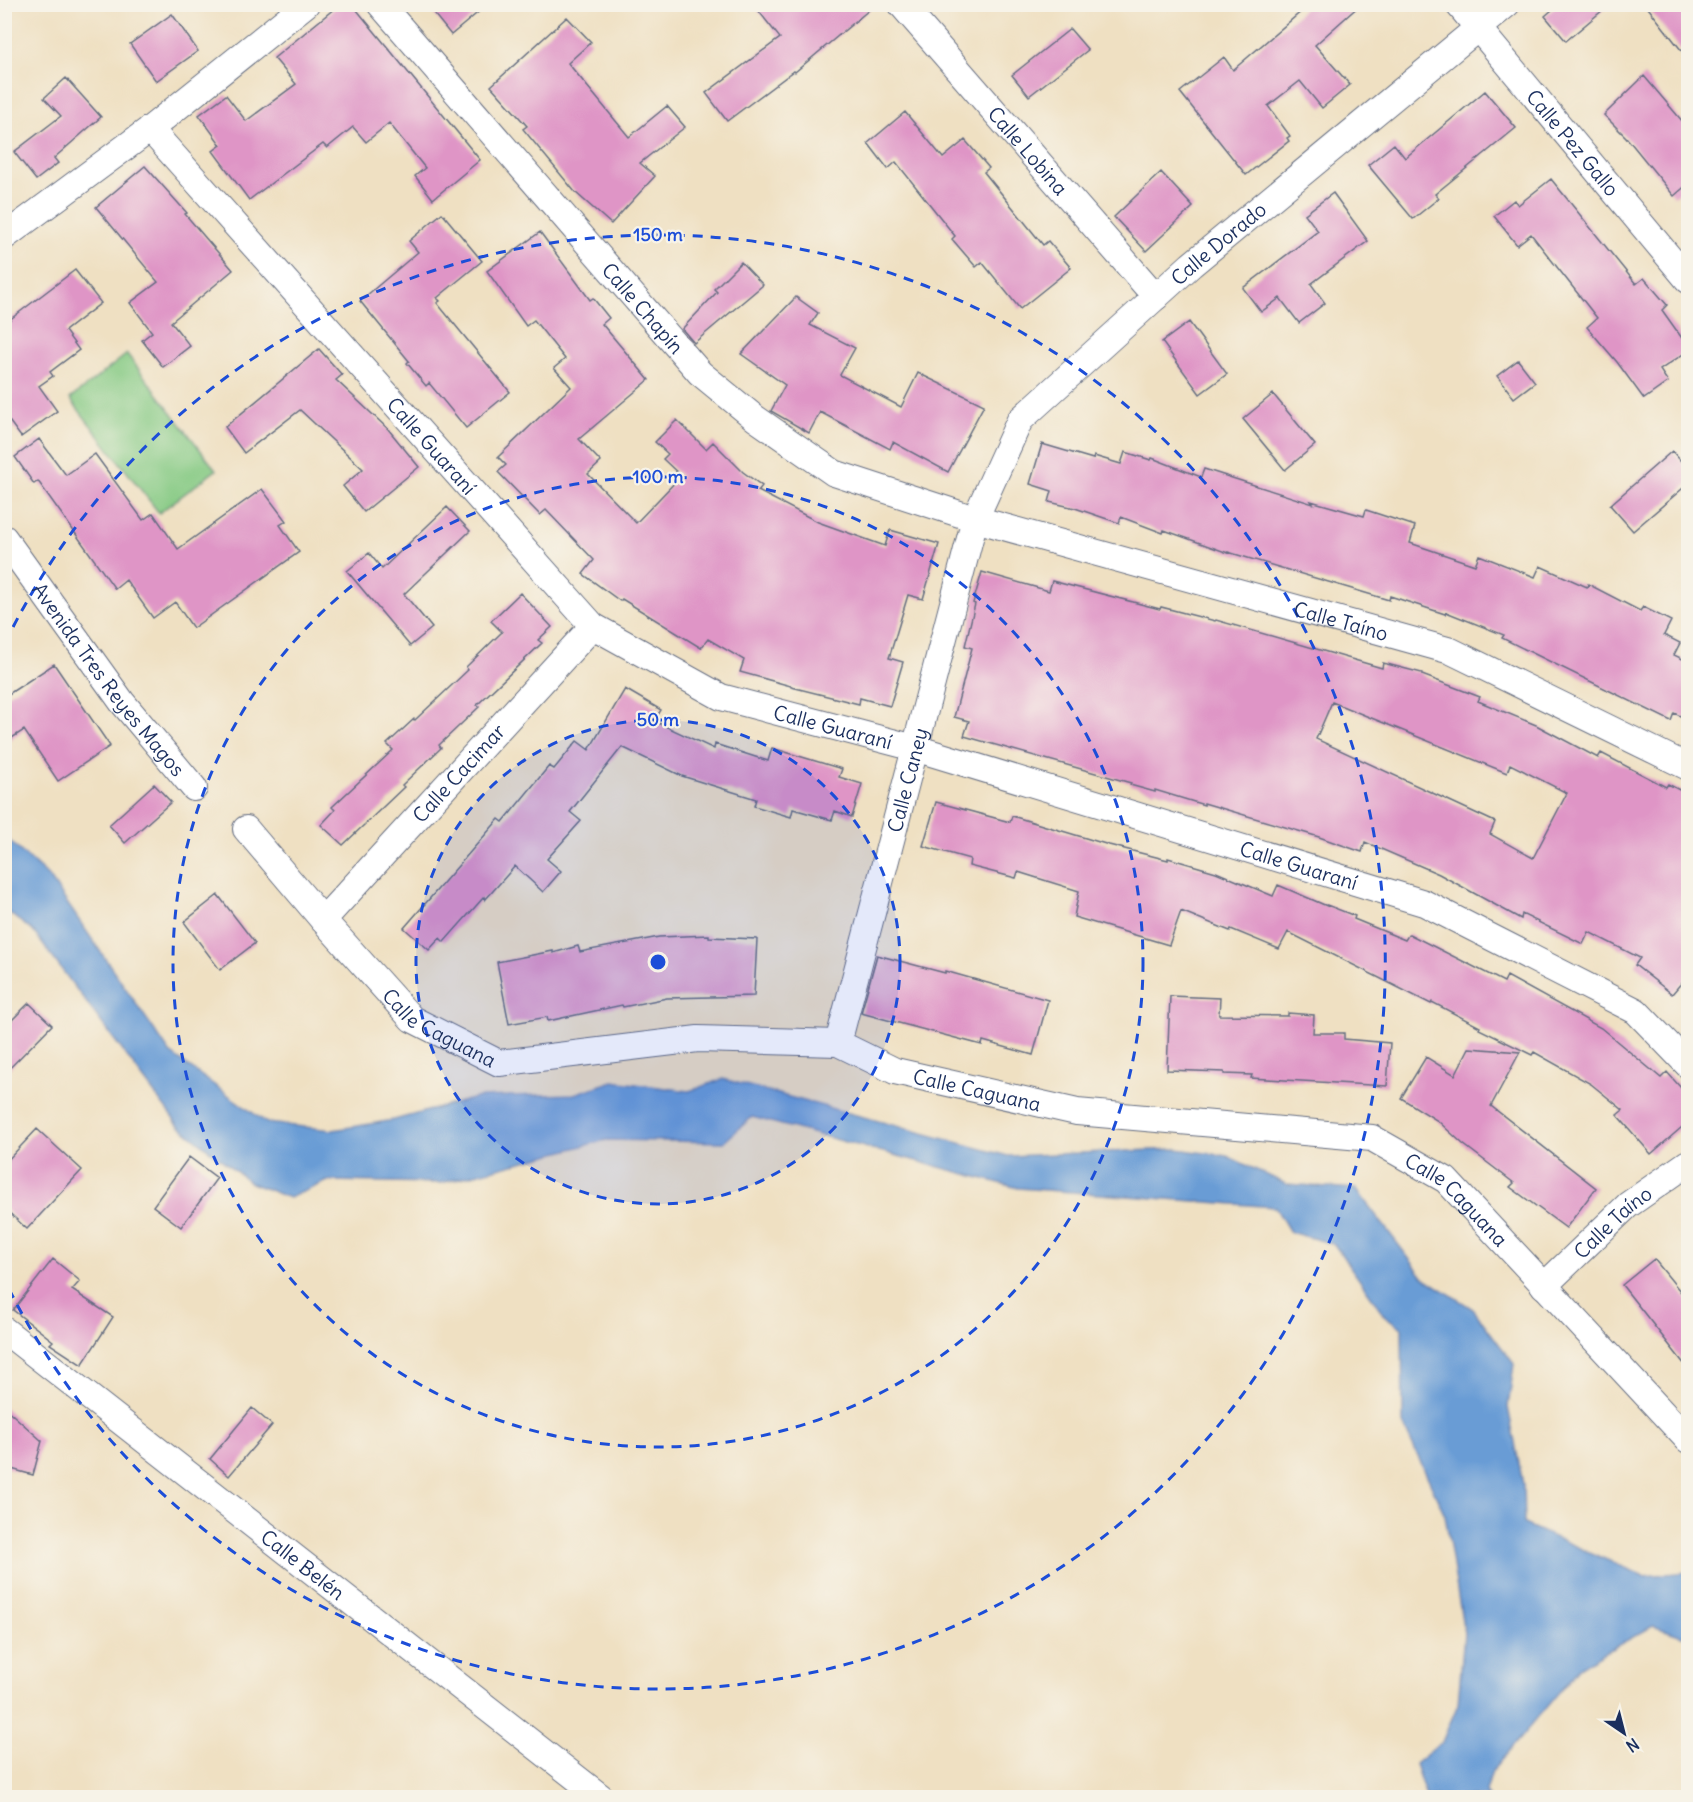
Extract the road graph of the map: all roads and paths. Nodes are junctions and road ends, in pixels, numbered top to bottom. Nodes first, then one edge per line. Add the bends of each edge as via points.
1 (306, 4) edge
2 (380, 4) edge
3 (901, 4) edge
4 (1458, 4) edge
5 (1507, 4) edge
6 (1478, 29) junction
7 (150, 129) junction
8 (4, 237) edge
9 (1689, 280) edge
10 (1156, 297) junction
11 (975, 519) junction
12 (4, 538) edge
13 (594, 626) junction
14 (915, 748) junction
15 (1689, 767) edge
16 (194, 788) dead end
17 (246, 829) dead end
18 (323, 920) junction
19 (838, 1043) junction
20 (1689, 1065) edge
21 (1689, 1163) edge
22 (1544, 1286) junction
23 (4, 1330) edge
24 (1689, 1440) edge
25 (602, 1797) edge

1 - 7 street
2 - 11 street, Calle Chapín via 700,373 755,418 834,473
3 - 10 street, Calle Lobina
4 - 6 street, Calle Pez Gallo
5 - 6 street, Calle Dorado
6 - 9 street, Calle Pez Gallo
6 - 10 street, Calle Dorado
7 - 8 street
7 - 13 street, Calle Guaraní
10 - 11 street, Calle Dorado via 1020,420
11 - 14 street, Calle Caney
11 - 15 street, Calle Taíno via 1451,651
12 - 16 street, Avenida Tres Reyes Magos via 123,702
13 - 14 street, Calle Guaraní via 721,697
13 - 18 street, Calle Cacimar
14 - 19 street, Calle Caney
14 - 20 street, Calle Guaraní via 1424,903 1635,1011
17 - 18 street, Calle Caguana
18 - 19 street, Calle Caguana via 412,1019 499,1063 698,1039
19 - 22 street, Calle Caguana via 895,1071 1077,1112 1372,1138 1446,1180
21 - 22 street, Calle Taíno via 1628,1205
22 - 24 street, Calle Caguana
23 - 25 street, Calle Belén

